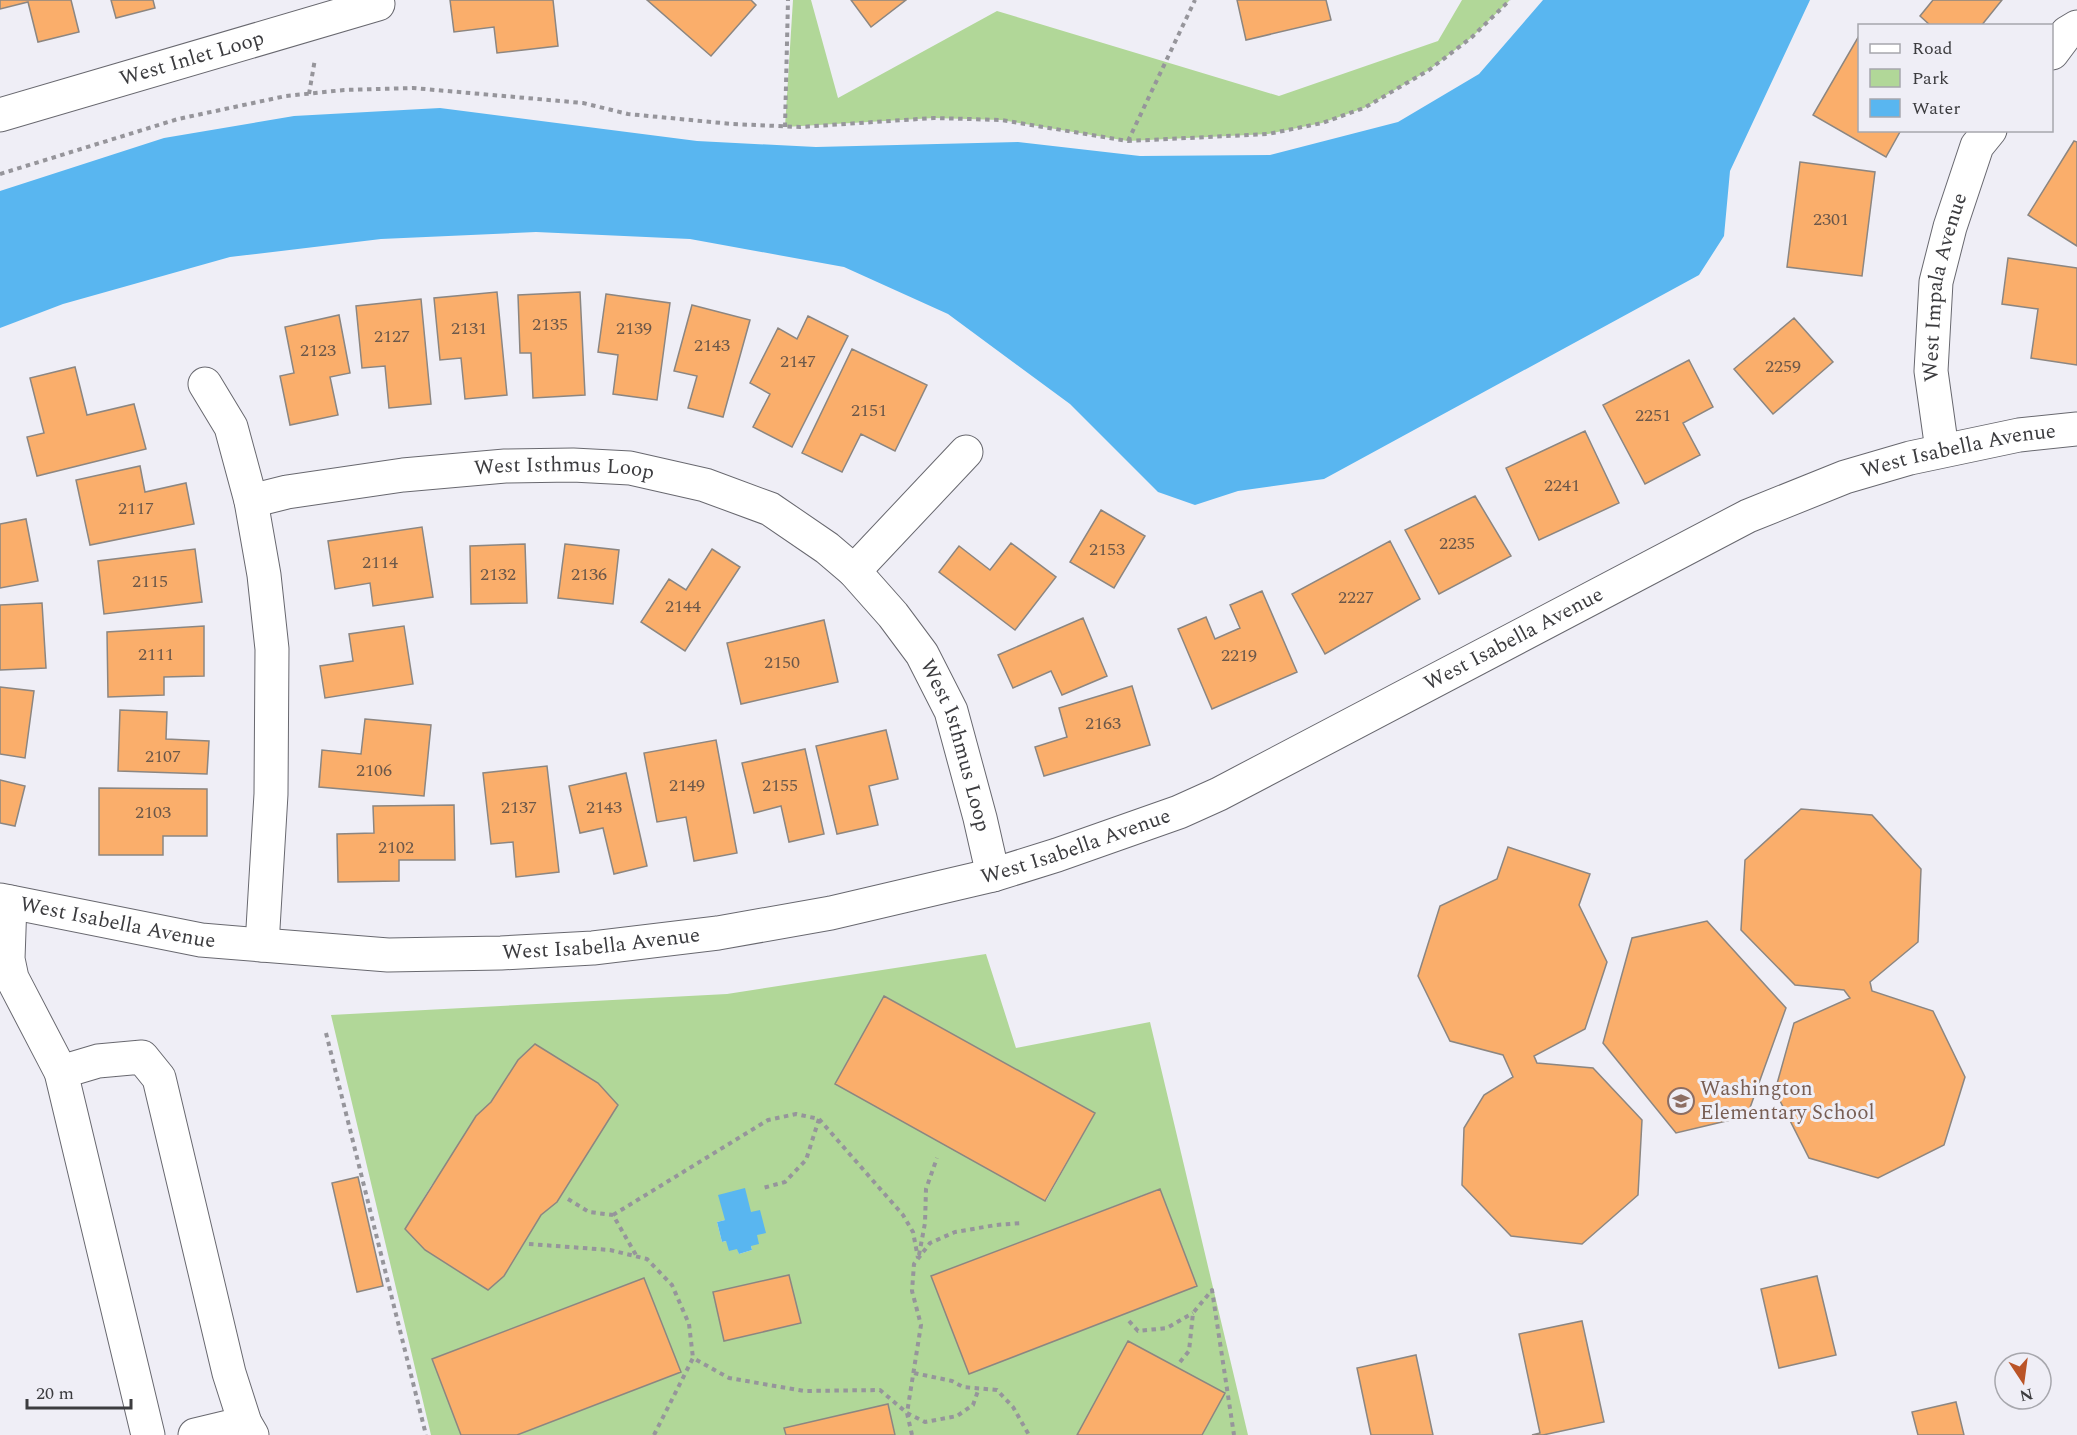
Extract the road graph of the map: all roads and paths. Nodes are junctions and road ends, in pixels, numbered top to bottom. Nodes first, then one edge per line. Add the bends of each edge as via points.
1 (377, 0) edge
2 (788, 0) edge
3 (1195, 0) edge
4 (1510, 0) edge
5 (2077, 27) edge
6 (2053, 52) edge
7 (0, 115) edge
8 (785, 127) junction
9 (1988, 132) edge
10 (1128, 141) junction
11 (0, 174) edge
12 (205, 384) dead end
13 (2077, 429) edge
14 (1942, 450) junction
15 (966, 452) dead end
16 (251, 501) junction
17 (854, 571) junction
18 (993, 875) junction
19 (5, 901) edge
20 (262, 945) junction
21 (326, 1033) dead end
22 (61, 1072) junction
23 (819, 1119) junction
24 (937, 1158) dead end
25 (763, 1188) dead end
26 (568, 1199) dead end
27 (613, 1215) junction
28 (1022, 1223) dead end
29 (529, 1244) dead end
30 (636, 1256) junction
31 (918, 1258) junction
32 (1193, 1313) junction
33 (1129, 1321) dead end
34 (693, 1358) junction
35 (1180, 1362) dead end
36 (914, 1373) junction
37 (979, 1388) junction
38 (908, 1413) junction
39 (248, 1429) edge
40 (148, 1435) edge
41 (195, 1435) edge
42 (426, 1435) edge
43 (654, 1435) edge
44 (912, 1435) edge
45 (1029, 1435) edge
46 (1234, 1435) edge

1 - 7 street, West Inlet Loop via 378,4 355,12
2 - 8 path
3 - 10 path
4 - 10 path via 1472,37 1429,70 1364,108 1322,123 1268,134
5 - 6 street
8 - 10 path via 934,118 1001,120
8 - 11 path via 628,114 583,103 413,88 344,90 286,96 178,118
9 - 14 street, West Impala Avenue via 1977,146 1936,282 1931,371
12 - 16 street via 231,427
13 - 14 street, West Isabella Avenue
14 - 18 street, West Isabella Avenue via 1845,477 1748,516 1219,794 1179,812
15 - 17 street
16 - 17 street, West Isthmus Loop via 287,492 426,473 517,466 630,468 705,485 770,509
16 - 20 street via 272,649 271,794
17 - 18 street, West Isthmus Loop via 922,654 951,711
18 - 20 street, West Isabella Avenue via 820,915 718,933 593,948 388,954
19 - 20 street, West Isabella Avenue via 201,940
19 - 22 street via 12,978
21 - 42 path
22 - 39 street via 98,1061 142,1057 159,1078 229,1373
22 - 40 street
23 - 25 path via 806,1160 785,1182
23 - 27 path via 796,1114 768,1120
23 - 31 path via 903,1215 913,1232
24 - 31 path via 926,1189
26 - 27 path via 590,1212
27 - 30 path
28 - 31 path via 955,1232 930,1243
29 - 30 path via 610,1250
30 - 34 path via 646,1259 672,1285 689,1323
31 - 36 path via 912,1292 921,1324
32 - 33 path via 1167,1328 1138,1332
32 - 35 path via 1189,1351
32 - 46 path via 1212,1290
34 - 38 path via 729,1378 804,1391 880,1390
34 - 43 path
36 - 37 path
36 - 38 path
37 - 38 path via 973,1405 957,1416 925,1422
37 - 45 path via 998,1390
38 - 44 path
39 - 41 street

